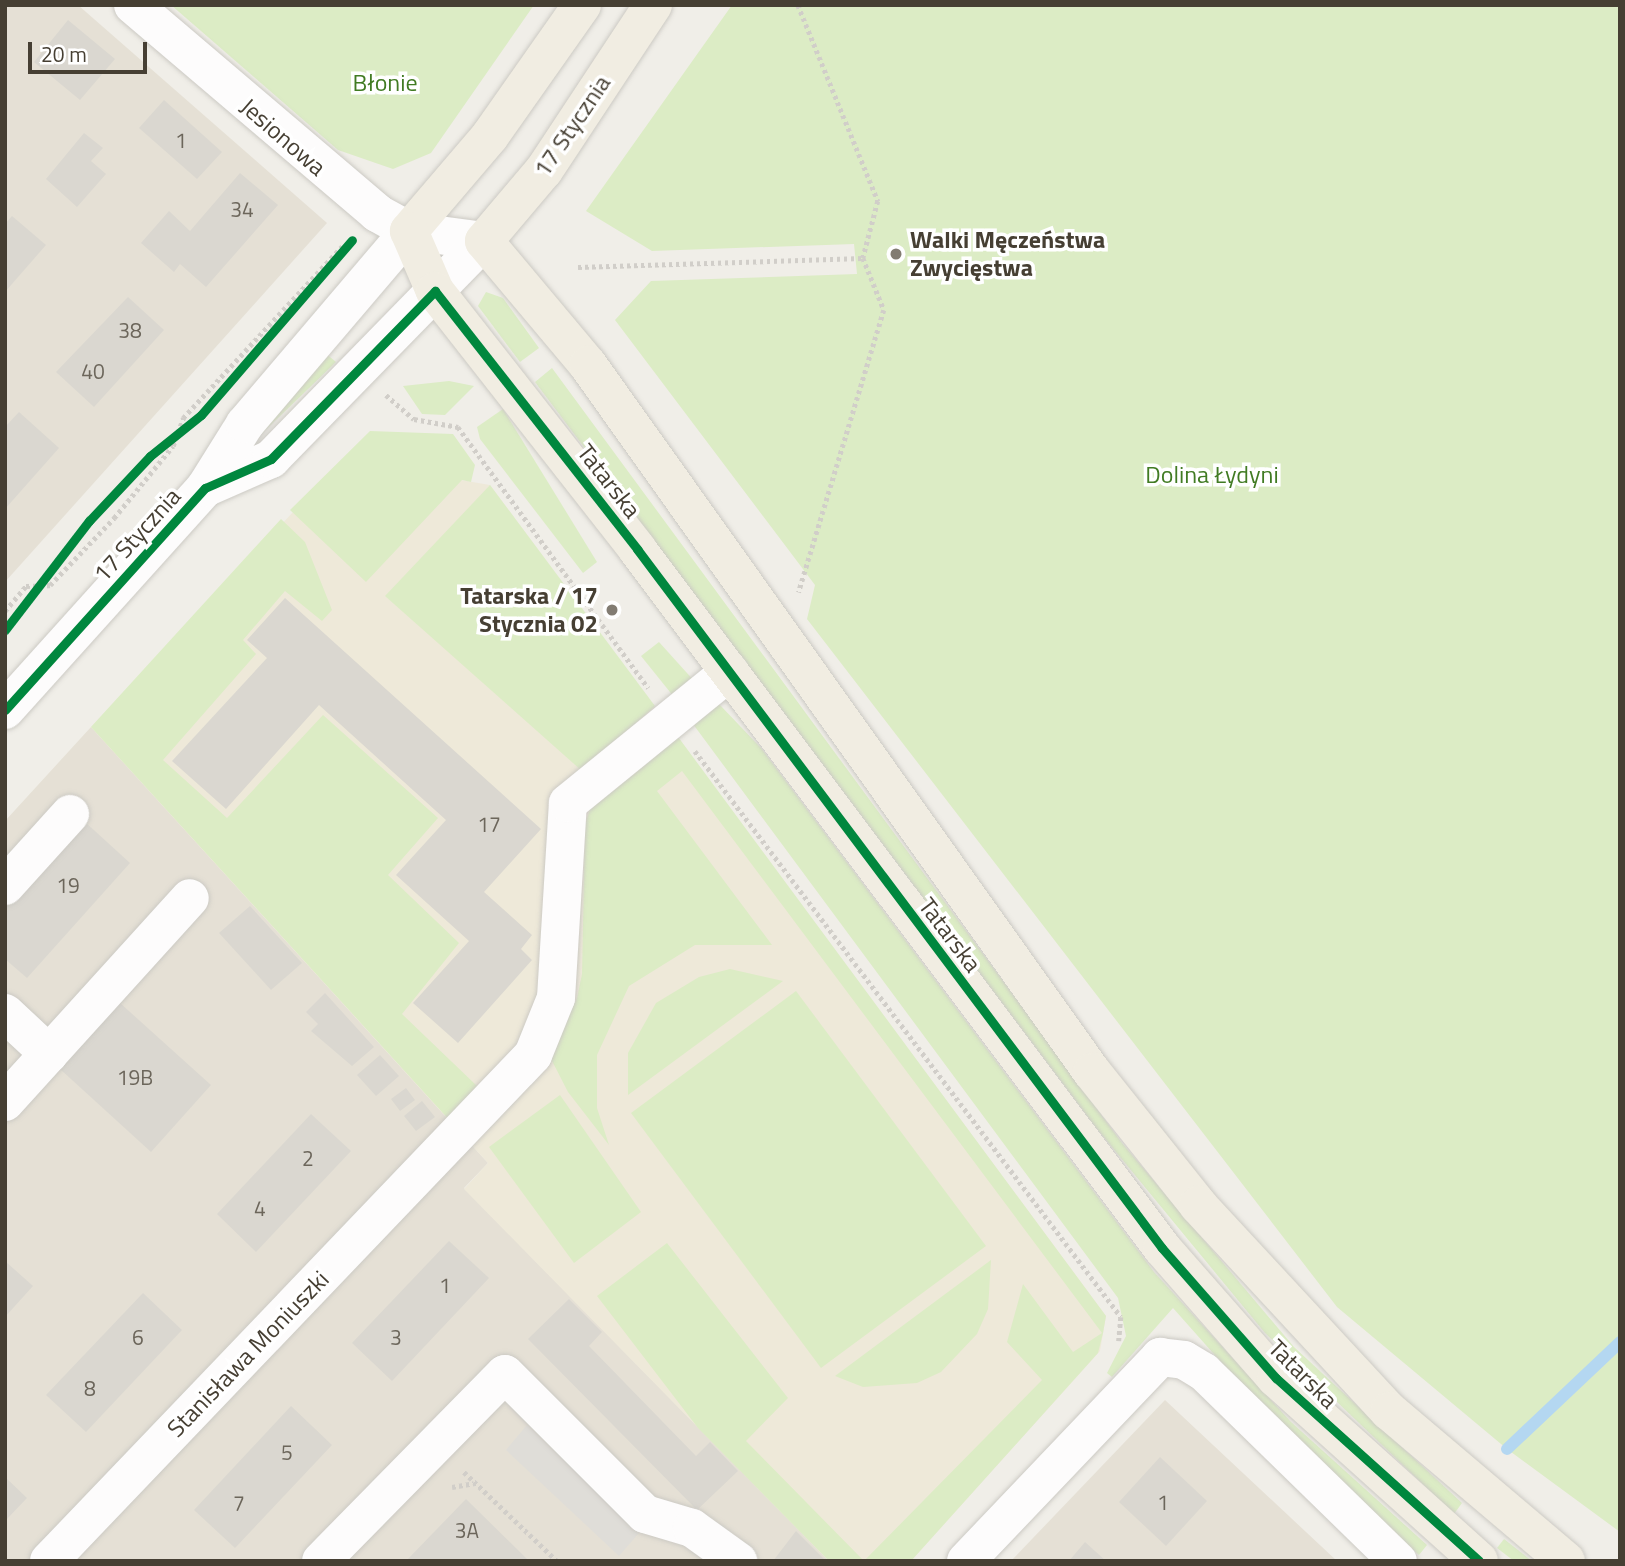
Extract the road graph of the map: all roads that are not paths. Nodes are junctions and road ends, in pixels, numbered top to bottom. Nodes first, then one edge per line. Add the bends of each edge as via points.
1 (133, 5) edge
2 (582, 5) edge
3 (653, 5) edge
4 (409, 231) junction
5 (484, 241) junction
6 (435, 291) junction
7 (205, 488) junction
8 (729, 672) junction
9 (5, 710) edge
10 (70, 814) dead end
11 (5, 886) edge
12 (190, 898) dead end
13 (5, 1013) edge
14 (49, 1054) junction
15 (5, 1102) edge
16 (1374, 1553) edge
17 (49, 1561) edge
18 (321, 1561) edge
19 (738, 1561) edge
20 (967, 1561) edge
21 (1479, 1561) edge
22 (1566, 1561) edge

1 - 4 street, Jesionowa via 344,190
2 - 4 main road, 17 Stycznia via 490,136
3 - 5 main road, 17 Stycznia via 544,170
4 - 5 street
4 - 6 main road, Tatarska
4 - 7 street, 17 Stycznia via 245,424
5 - 6 street, 17 Stycznia
5 - 22 main road, Tatarska via 589,365 1092,1072 1198,1205 1389,1411
6 - 7 street, 17 Stycznia via 271,458
6 - 8 main road, Tatarska
7 - 9 street, 17 Stycznia
8 - 17 street, Stanisława Moniuszki via 568,803 556,998 533,1055
8 - 21 main road, Tatarska via 1163,1248 1276,1378
10 - 11 street
12 - 14 street
13 - 14 street
14 - 15 street
16 - 20 street via 1204,1373 1184,1360 1160,1357
18 - 19 street via 505,1374 645,1514 692,1528

